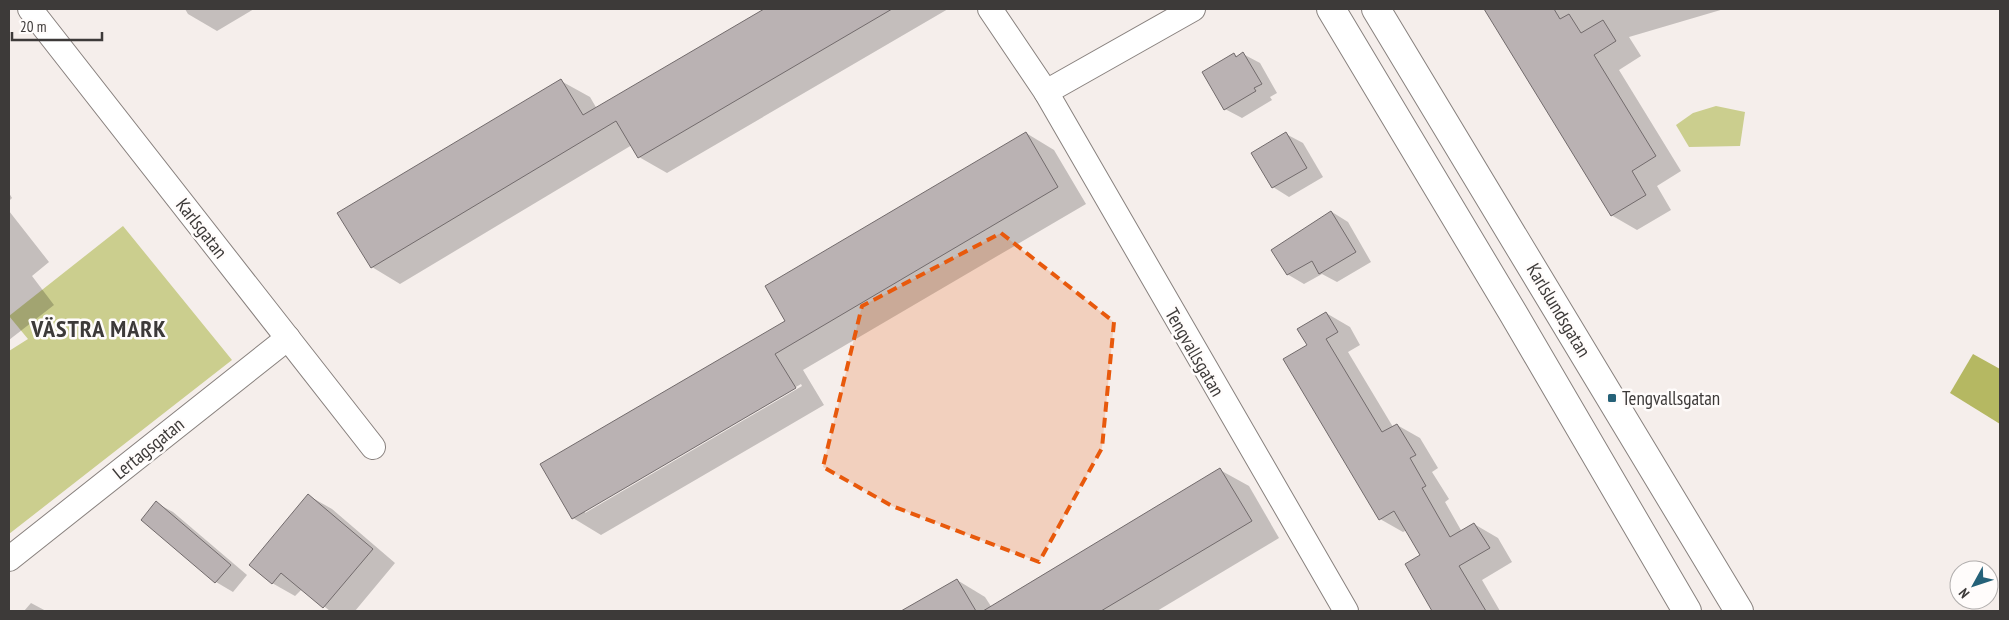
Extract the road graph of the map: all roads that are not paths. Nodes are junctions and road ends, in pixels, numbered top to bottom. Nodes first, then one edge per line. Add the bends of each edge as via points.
1 (30, 9) edge
2 (990, 9) edge
3 (1193, 9) edge
4 (1331, 9) edge
5 (1376, 9) edge
6 (1046, 92) junction
7 (288, 338) junction
8 (373, 447) dead end
9 (9, 559) edge
10 (1346, 611) edge
11 (1687, 611) edge
12 (1739, 611) edge

1 - 7 street, Karlsgatan
2 - 6 street, Tengvallsgatan
3 - 6 street
4 - 11 main road via 1524,330
5 - 12 main road, Karlslundsgatan
6 - 10 street, Tengvallsgatan
7 - 8 street, Karlsgatan
7 - 9 street, Lertagsgatan

